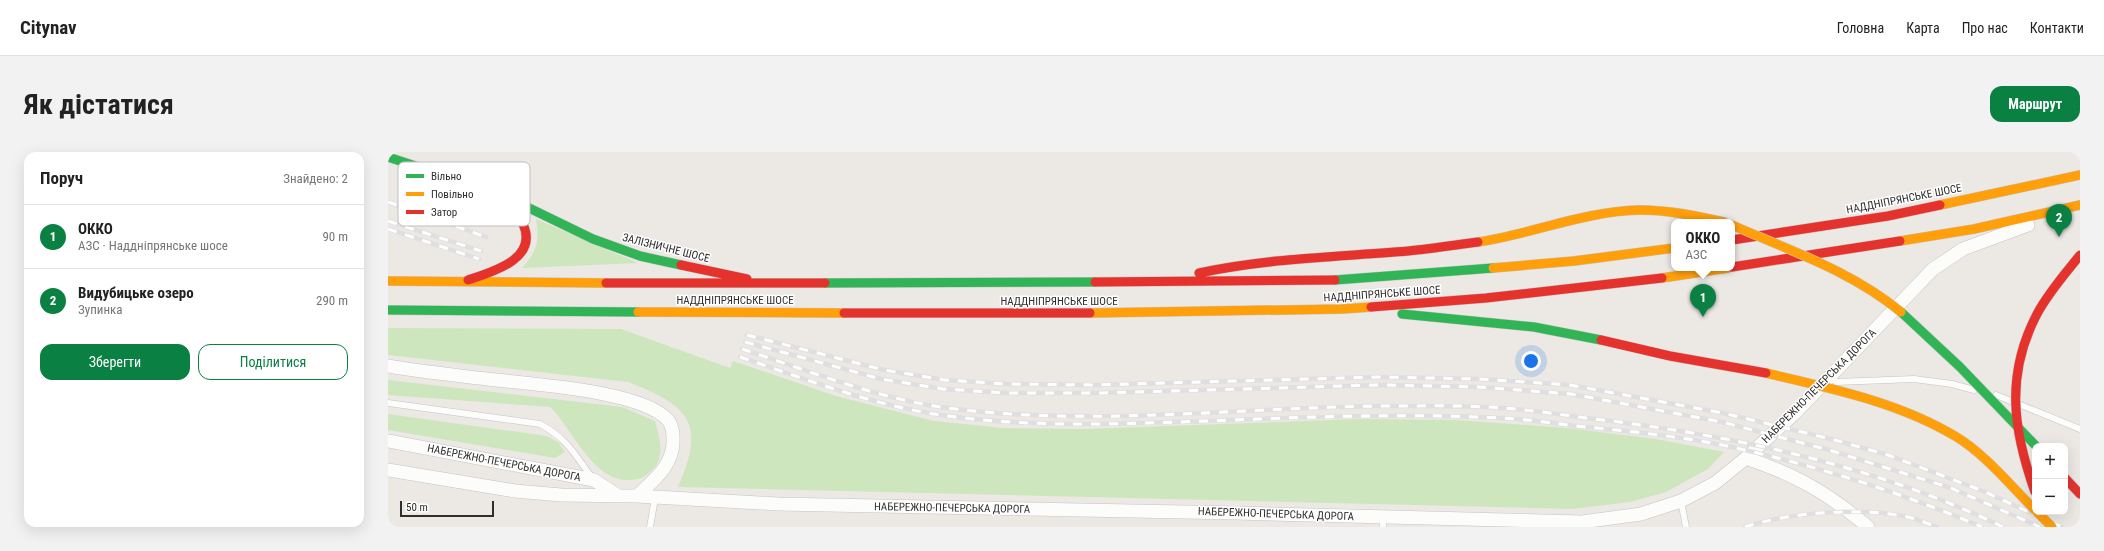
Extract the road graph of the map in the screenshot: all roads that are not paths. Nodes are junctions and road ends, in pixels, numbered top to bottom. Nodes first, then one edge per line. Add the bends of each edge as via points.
1 (388, 157) edge
2 (403, 162) edge
3 (2080, 175) edge
4 (2074, 207) edge
5 (530, 208) edge
6 (1710, 219) edge
7 (523, 226) edge
8 (1735, 226) edge
9 (1735, 240) edge
10 (1671, 248) edge
11 (2080, 255) edge
12 (1735, 267) edge
13 (1708, 271) edge
14 (388, 281) edge
15 (460, 282) junction
16 (1155, 282) junction
17 (768, 283) junction
18 (1342, 309) junction
19 (388, 310) edge
20 (388, 366) edge
21 (1825, 383) junction
22 (388, 403) edge
23 (2080, 429) edge
24 (388, 441) edge
25 (2033, 443) edge
26 (1746, 458) junction
27 (388, 470) edge
28 (2066, 479) edge
29 (594, 480) junction
30 (2032, 484) edge
31 (2080, 494) edge
32 (617, 496) junction
33 (637, 496) junction
34 (655, 498) junction
35 (1681, 501) junction
36 (2032, 507) edge
37 (2040, 515) edge
38 (2048, 515) edge
39 (1383, 522) edge
40 (650, 527) edge
41 (1686, 527) edge
42 (1868, 527) edge
43 (2052, 527) edge
44 (2055, 527) edge

1 - 2 main road, ЗАЛІЗНИЧНЕ ШОСЕ
3 - 9 main road, НАДДНІПРЯНСЬКЕ ШОСЕ via 1888,216
4 - 12 main road via 1974,229
4 - 21 street, НАБЕРЕЖНО-ПЕЧЕРСЬКА ДОРОГА via 1990,238 1946,259
5 - 17 main road, ЗАЛІЗНИЧНЕ ШОСЕ via 593,239 640,256
6 - 16 main road via 1673,211 1638,210 1599,214 1490,240 1409,251 1351,253 1240,265
7 - 15 main road via 526,235 519,257 511,264
8 - 25 main road, bridge via 1832,268 1877,293 1935,343
10 - 16 main road, НАДДНІПРЯНСЬКЕ ШОСЕ via 1574,261 1341,280
11 - 30 main road, bridge via 2037,314 2025,339 2014,389 2016,431
13 - 18 main road, НАДДНІПРЯНСЬКЕ ШОСЕ via 1532,293
14 - 15 main road, НАДДНІПРЯНСЬКЕ ШОСЕ
15 - 17 main road, НАДДНІПРЯНСЬКЕ ШОСЕ
16 - 17 main road, НАДДНІПРЯНСЬКЕ ШОСЕ
18 - 19 main road, НАДДНІПРЯНСЬКЕ ШОСЕ via 1138,313
18 - 36 main road, bridge via 1534,327 1818,385 1898,408 1956,436 1979,454
20 - 33 street via 571,389 649,407 668,420 673,431 674,445 668,463
21 - 23 lane via 1914,378 1952,384 1998,396
21 - 26 street, НАБЕРЕЖНО-ПЕЧЕРСЬКА ДОРОГА
22 - 29 lane via 540,424 556,432 569,444
24 - 29 street, НАБЕРЕЖНО-ПЕЧЕРСЬКА ДОРОГА
26 - 35 street, НАБЕРЕЖНО-ПЕЧЕРСЬКА ДОРОГА via 1715,482
26 - 42 street via 1798,478 1849,510
27 - 32 street, НАБЕРЕЖНО-ПЕЧЕРСЬКА ДОРОГА via 515,491
28 - 31 main road
29 - 32 street, НАБЕРЕЖНО-ПЕЧЕРСЬКА ДОРОГА
32 - 33 street, НАБЕРЕЖНО-ПЕЧЕРСЬКА ДОРОГА
33 - 34 street, НАБЕРЕЖНО-ПЕЧЕРСЬКА ДОРОГА
34 - 39 street, НАБЕРЕЖНО-ПЕЧЕРСЬКА ДОРОГА via 778,504 1228,512
34 - 40 lane
35 - 39 street, НАБЕРЕЖНО-ПЕЧЕРСЬКА ДОРОГА via 1641,514 1582,522
35 - 41 lane
37 - 43 main road, bridge
38 - 44 main road

